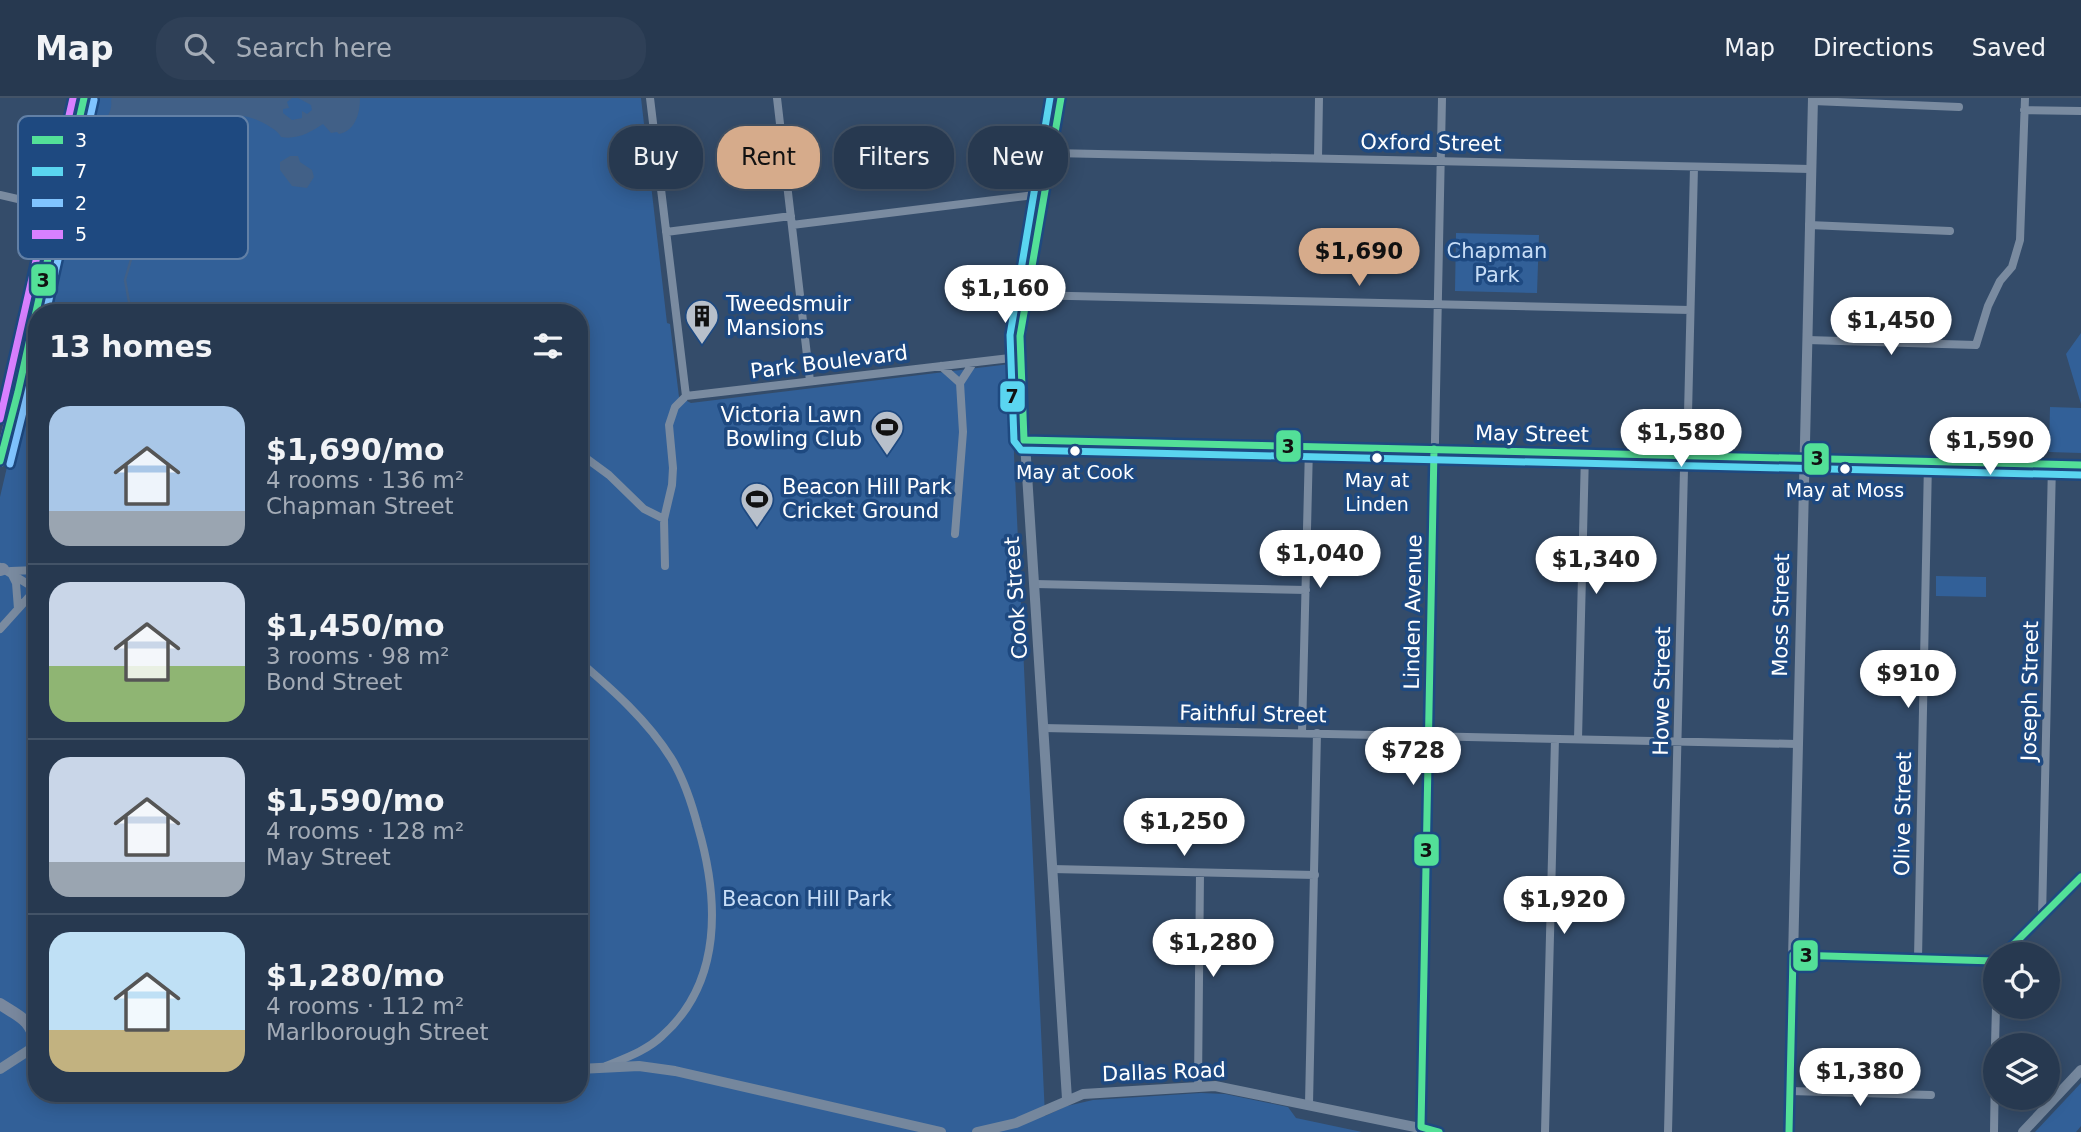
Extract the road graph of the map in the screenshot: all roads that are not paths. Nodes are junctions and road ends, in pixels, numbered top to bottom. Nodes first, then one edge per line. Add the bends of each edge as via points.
1 (84, 98) edge
2 (650, 98) edge
3 (777, 98) edge
4 (1060, 98) edge
5 (1319, 98) edge
6 (1442, 98) edge
7 (2025, 98) edge
8 (1813, 100) edge
9 (1959, 107) dead end
10 (2024, 110) junction
11 (2081, 111) edge
12 (80, 116) edge
13 (1056, 126) edge
14 (1068, 153) edge
15 (1318, 158) junction
16 (1441, 161) junction
17 (1694, 167) junction
18 (1810, 169) junction
19 (1044, 189) edge
20 (1043, 194) junction
21 (0, 195) edge
22 (18, 199) edge
23 (792, 221) junction
24 (1809, 225) junction
25 (1950, 231) dead end
26 (666, 232) junction
27 (49, 259) edge
28 (1026, 295) junction
29 (39, 304) edge
30 (1438, 304) junction
31 (1690, 310) junction
32 (1807, 340) junction
33 (28, 349) edge
34 (1019, 357) junction
35 (973, 363) junction
36 (941, 366) junction
37 (810, 381) junction
38 (960, 383) junction
39 (686, 396) junction
40 (1024, 440) junction
41 (1309, 447) junction
42 (1434, 449) junction
43 (1585, 453) junction
44 (1687, 455) junction
45 (1804, 458) junction
46 (588, 460) edge
47 (0, 461) edge
48 (1928, 462) junction
49 (2053, 464) junction
50 (2081, 465) edge
51 (664, 519) junction
52 (955, 534) dead end
53 (665, 566) dead end
54 (4, 570) edge
55 (28, 570) edge
56 (28, 584) edge
57 (1035, 584) junction
58 (1306, 590) junction
59 (28, 598) edge
60 (18, 609) junction
61 (0, 629) edge
62 (588, 669) edge
63 (1043, 728) junction
64 (1302, 733) junction
65 (1317, 733) junction
66 (1429, 735) junction
67 (1555, 739) junction
68 (1578, 739) junction
69 (1678, 742) junction
70 (1797, 744) junction
71 (1052, 869) junction
72 (1200, 873) junction
73 (1315, 875) junction
74 (2081, 877) edge
75 (2042, 918) junction
76 (2017, 942) edge
77 (1793, 955) junction
78 (1918, 958) junction
79 (1983, 961) edge
80 (0, 1004) edge
81 (28, 1022) edge
82 (28, 1051) edge
83 (606, 1066) junction
84 (588, 1068) edge
85 (0, 1069) edge
86 (2081, 1070) edge
87 (1198, 1086) junction
88 (1790, 1091) junction
89 (1931, 1096) dead end
90 (1067, 1099) junction
91 (1309, 1104) junction
92 (1994, 1110) edge
93 (1421, 1127) junction
94 (941, 1132) edge
95 (977, 1132) edge
96 (1440, 1132) edge
97 (1545, 1132) edge
98 (1668, 1132) edge
99 (1789, 1132) edge
100 (1994, 1132) edge
101 (2023, 1132) edge

1 - 12 main road
2 - 26 street
3 - 23 street
4 - 13 main road, Cook Street
5 - 15 street
6 - 16 street, Linden Avenue
7 - 10 street
8 - 9 street
8 - 18 street, Moss Street
10 - 11 street
10 - 32 street via 2020,240 2012,267 1988,306 1976,345
14 - 15 street, Oxford Street
15 - 16 street, Oxford Street
16 - 17 street, Oxford Street
16 - 30 street, Linden Avenue
17 - 18 street, Oxford Street
17 - 31 street, Howe Street
18 - 24 street, Moss Street
19 - 20 main road, Cook Street
20 - 23 street
20 - 28 main road, Cook Street
21 - 22 street
23 - 26 street
23 - 37 street
24 - 25 street
24 - 32 street, Moss Street
26 - 39 street
27 - 29 main road
28 - 30 street
28 - 34 main road, Cook Street
30 - 31 street
30 - 42 street, Linden Avenue
31 - 44 street, Howe Street
32 - 45 street, Moss Street
33 - 47 main road
34 - 35 street, Park Boulevard
34 - 40 main road, Cook Street
35 - 36 street, Park Boulevard
35 - 38 street
36 - 37 street, Park Boulevard
36 - 38 street
37 - 39 street, Park Boulevard
38 - 52 street via 962,444
39 - 51 street via 675,407 669,425 673,468
40 - 41 street, May Street
40 - 57 main road, Cook Street
41 - 42 street, May Street
41 - 58 street
42 - 43 street, May Street
42 - 66 street, Linden Avenue
43 - 44 street, May Street
43 - 68 street
44 - 45 street, May Street
44 - 69 street, Howe Street
45 - 48 street, May Street
45 - 70 street, Moss Street
46 - 51 street via 644,509
48 - 49 street, May Street
48 - 78 street, Olive Street
49 - 50 street, May Street
49 - 75 street, Joseph Street
51 - 53 street
54 - 55 street
54 - 56 street
54 - 60 street via 17,589
57 - 58 street
57 - 63 main road, Cook Street
58 - 64 street
59 - 60 street
60 - 61 street
62 - 83 street via 634,711 672,760 697,822 713,916 710,951 696,991 671,1028 646,1048
63 - 64 street, Faithful Street
63 - 71 main road, Cook Street
64 - 65 street, Faithful Street
65 - 66 street, Faithful Street
65 - 73 street
66 - 67 street, Faithful Street
66 - 93 street, Linden Avenue
67 - 68 street, Faithful Street
67 - 97 street
68 - 69 street, Faithful Street
69 - 70 street, Faithful Street
69 - 98 street, Howe Street
70 - 77 street, Moss Street
71 - 72 street
71 - 90 main road, Cook Street
72 - 73 street
72 - 87 street
73 - 91 street
74 - 75 street
75 - 76 street
77 - 78 street
77 - 88 street, Moss Street
78 - 79 street
80 - 81 main road
82 - 85 main road
83 - 84 main road
83 - 94 main road via 675,1071
86 - 101 main road
87 - 90 main road, Dallas Road
87 - 91 main road, Dallas Road via 1230,1087
88 - 89 street
88 - 99 street, Moss Street
90 - 95 main road, Dallas Road via 1016,1123
91 - 93 main road, Dallas Road
92 - 100 street
93 - 96 main road, Dallas Road

